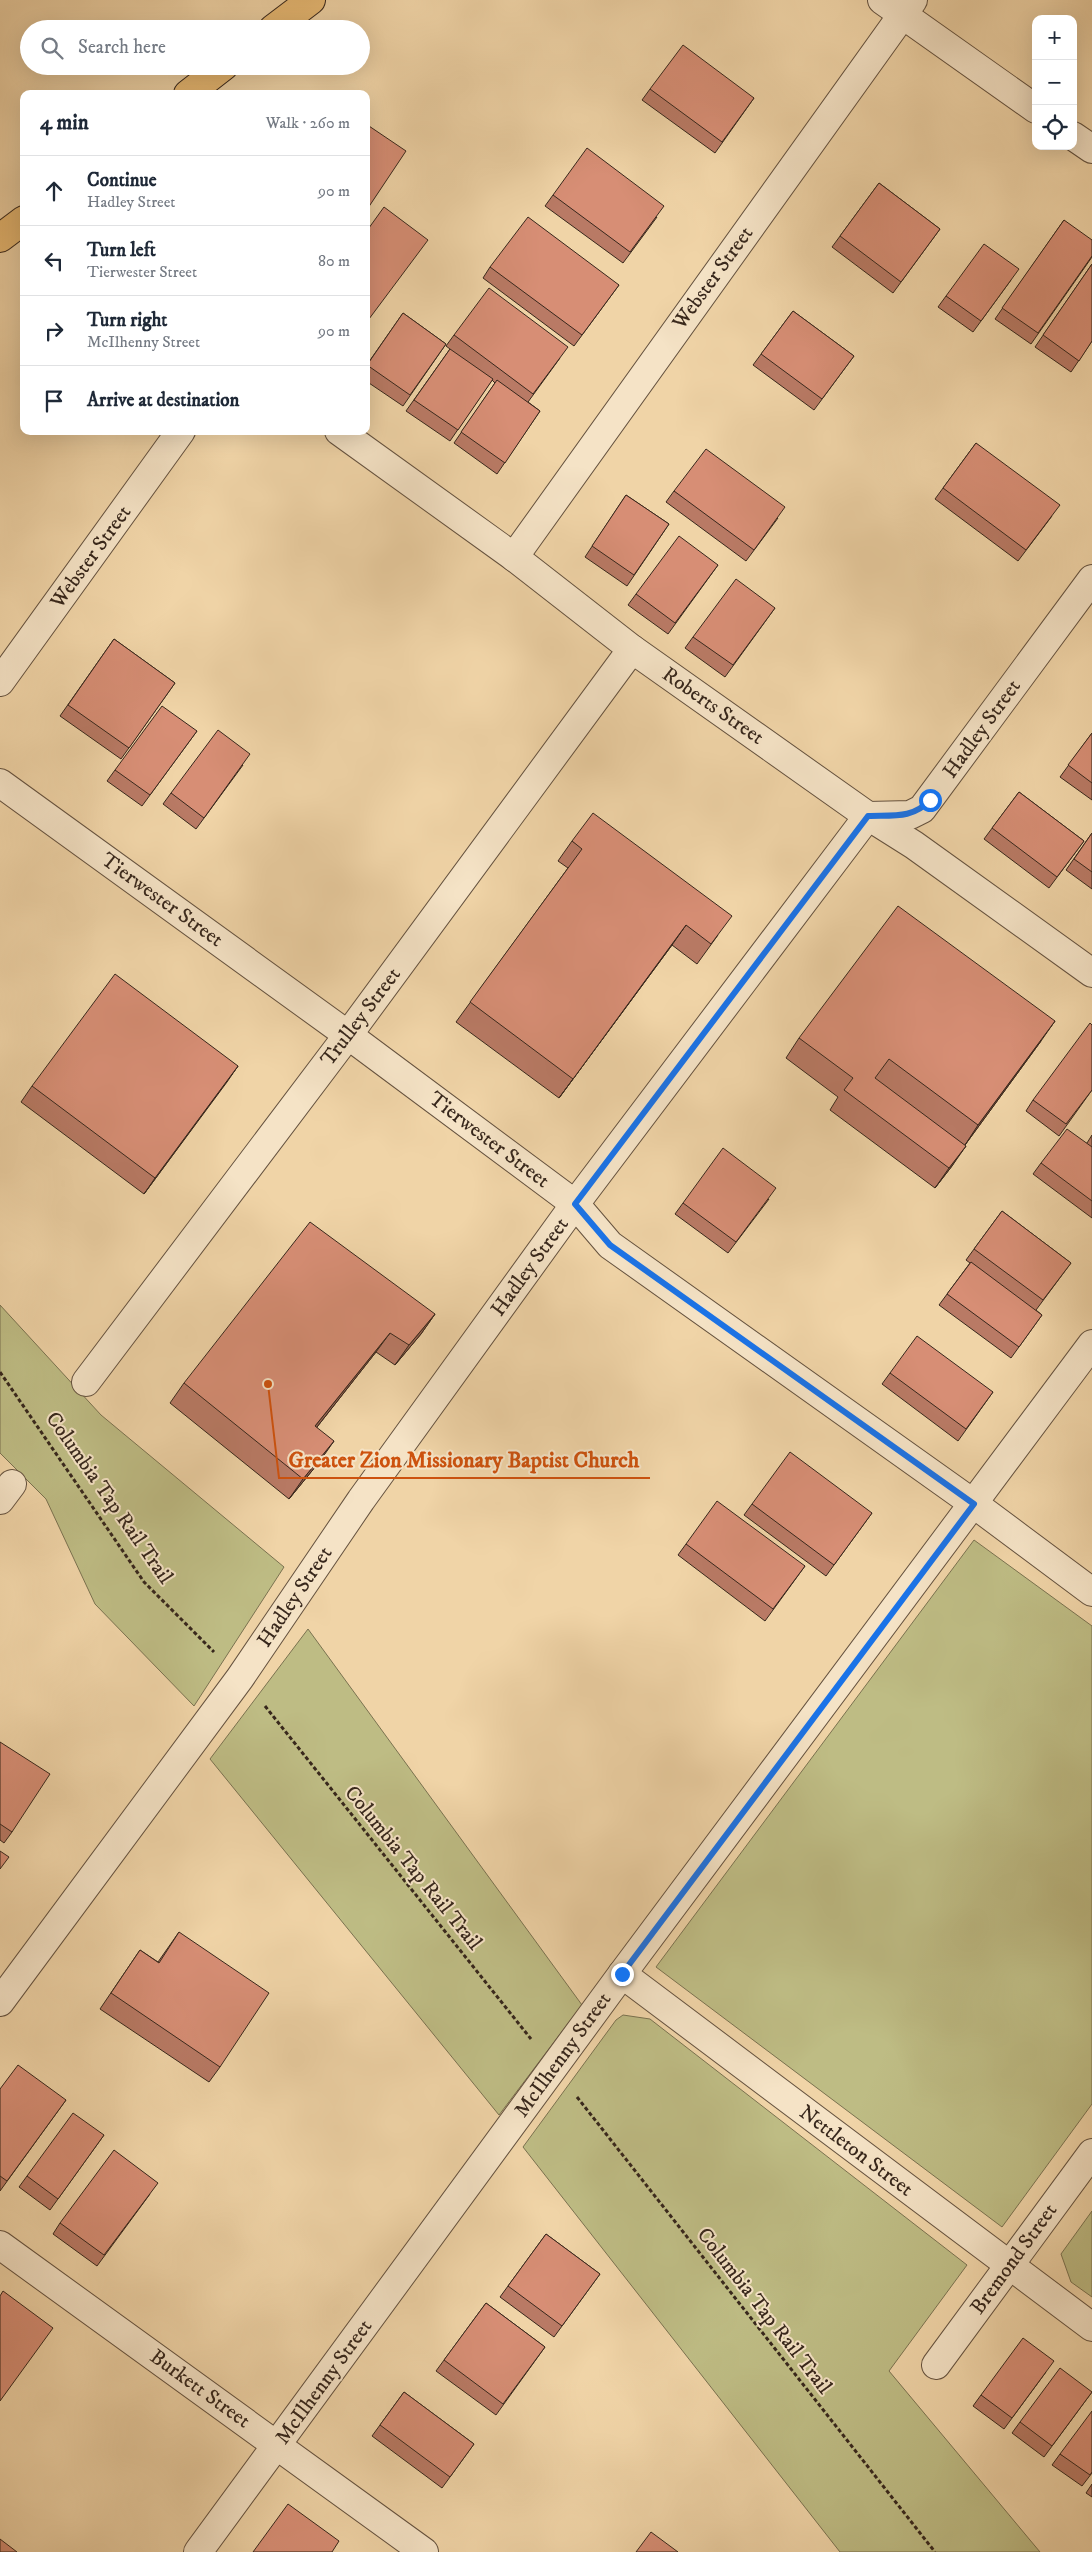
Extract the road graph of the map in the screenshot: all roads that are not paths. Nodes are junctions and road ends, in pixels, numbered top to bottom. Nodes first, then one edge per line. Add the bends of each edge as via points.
1 (311, 0) edge
2 (899, 5) edge
3 (285, 20) edge
4 (212, 75) edge
5 (193, 90) edge
6 (1032, 107) edge
7 (1077, 139) edge
8 (1092, 149) edge
9 (178, 435) edge
10 (345, 435) edge
11 (514, 556) junction
12 (1092, 579) edge
13 (632, 649) junction
14 (0, 682) edge
15 (0, 783) edge
16 (868, 816) junction
17 (1092, 973) edge
18 (348, 1035) junction
19 (575, 1204) junction
20 (1092, 1344) edge
21 (86, 1382) dead end
22 (974, 1504) junction
23 (1092, 1592) edge
24 (622, 1974) junction
25 (0, 2002) edge
26 (1092, 2153) edge
27 (0, 2245) edge
28 (1008, 2266) junction
29 (1092, 2327) edge
30 (936, 2365) dead end
31 (278, 2445) junction
32 (198, 2552) edge
33 (424, 2552) edge

1 - 3 main road
2 - 6 street
2 - 11 street, Webster Street
4 - 5 main road
7 - 8 street
9 - 14 street, Webster Street
10 - 11 street, Roberts Street
11 - 13 street, Roberts Street
12 - 16 street, Hadley Street via 922,809 910,815
13 - 16 street, Roberts Street
13 - 18 street, Trulley Street
15 - 18 street, Tierwester Street
16 - 17 street, Roberts Street via 914,845
16 - 19 street, Hadley Street
18 - 19 street, Tierwester Street
18 - 21 street, Trulley Street
19 - 22 street, Tierwester Street via 610,1245
19 - 25 street, Hadley Street via 361,1500 240,1678
20 - 22 street, McIlhenny Street
22 - 23 street, Tierwester Street
22 - 24 street, McIlhenny Street
24 - 28 street, Nettleton Street
24 - 31 street, McIlhenny Street
26 - 28 street, Bremond Street
27 - 31 street, Burkett Street
28 - 29 street, Nettleton Street
28 - 30 street, Bremond Street
31 - 32 street, McIlhenny Street
31 - 33 street, Burkett Street

